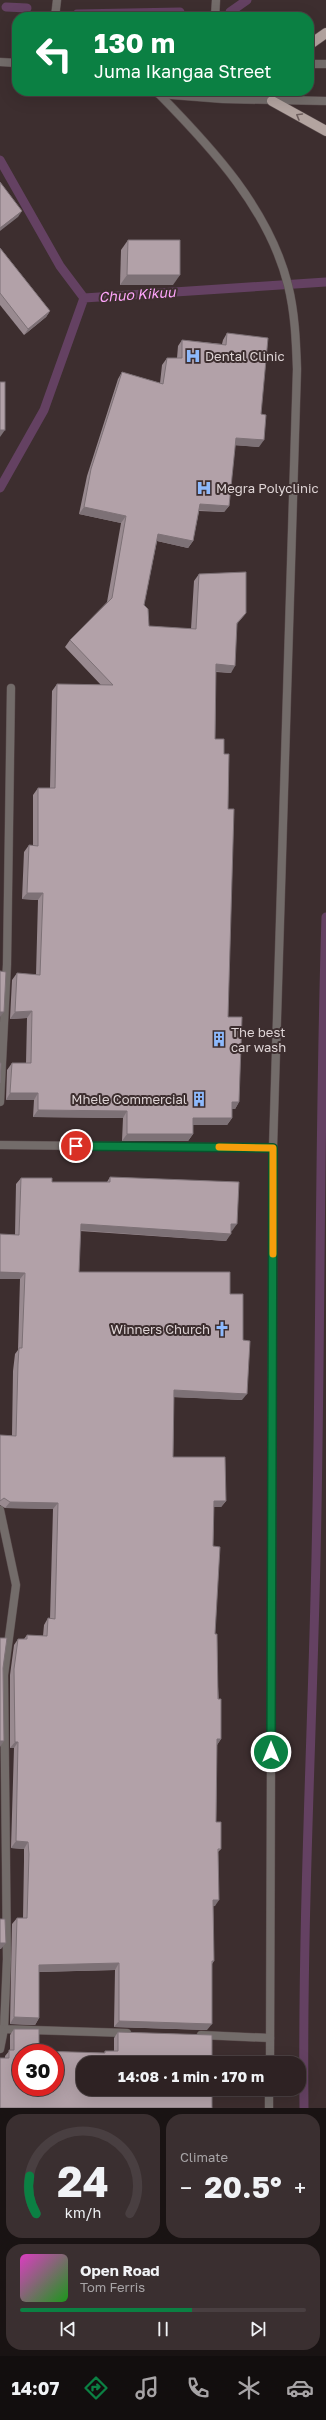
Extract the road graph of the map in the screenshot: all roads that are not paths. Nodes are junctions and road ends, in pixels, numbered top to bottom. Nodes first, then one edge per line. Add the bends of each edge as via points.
1 (57, 0) edge
2 (216, 0) edge
3 (56, 12) edge
4 (215, 12) edge
5 (326, 33) edge
6 (314, 41) edge
7 (0, 62) edge
8 (12, 63) edge
9 (314, 64) edge
10 (326, 64) edge
11 (159, 96) edge
12 (200, 96) edge
13 (272, 101) junction
14 (326, 102) edge
15 (326, 131) edge
16 (11, 688) dead end
17 (0, 1102) edge
18 (0, 1145) edge
19 (273, 1148) junction
20 (0, 1510) edge
21 (2, 2029) edge
22 (137, 2033) edge
23 (192, 2035) edge
24 (270, 2038) junction
25 (0, 2049) edge
26 (270, 2056) edge
27 (269, 2096) edge
28 (269, 2108) edge

1 - 3 street
2 - 4 street
5 - 6 main road
7 - 8 street
9 - 10 street
11 - 19 street via 213,152 234,178 257,214 275,249 287,282 295,318 298,370
12 - 13 street
13 - 14 street
15 -> 13 main road
16 - 17 street via 7,964
18 - 19 street
19 - 24 street
20 - 21 street via 16,1585 4,1675 7,1959
21 - 22 street
21 - 25 street
23 - 24 street
24 - 26 street
27 - 28 street

